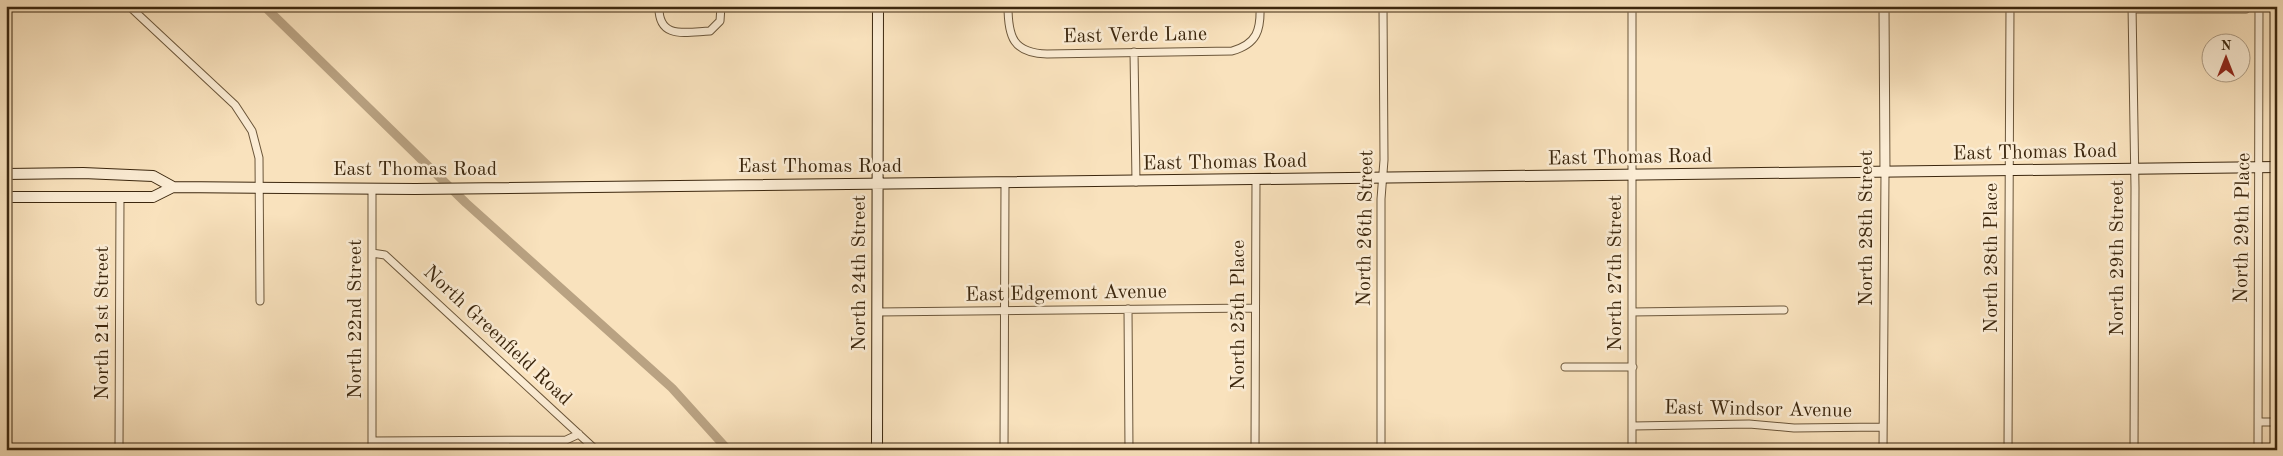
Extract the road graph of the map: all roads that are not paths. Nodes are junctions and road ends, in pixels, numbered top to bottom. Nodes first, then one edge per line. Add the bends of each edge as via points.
1 (129, 6) edge
2 (658, 6) edge
3 (721, 6) edge
4 (878, 6) edge
5 (1008, 6) edge
6 (1260, 6) edge
7 (1383, 6) edge
8 (1632, 6) edge
9 (1884, 6) edge
10 (2010, 6) edge
11 (2259, 6) edge
12 (2132, 8) edge
13 (2246, 9) dead end
14 (1134, 52) junction
15 (6, 167) edge
16 (2260, 167) junction
17 (2277, 167) edge
18 (2134, 169) junction
19 (2008, 171) junction
20 (1885, 173) junction
21 (6, 174) edge
22 (20, 174) junction
23 (1632, 175) junction
24 (1382, 178) junction
25 (1256, 180) junction
26 (1136, 182) junction
27 (1005, 183) junction
28 (878, 184) junction
29 (173, 187) junction
30 (260, 188) junction
31 (372, 188) junction
32 (6, 197) edge
33 (34, 197) junction
34 (120, 197) junction
35 (6, 206) edge
36 (372, 253) junction
37 (260, 301) dead end
38 (1255, 308) junction
39 (1128, 309) junction
40 (1004, 310) junction
41 (1784, 310) dead end
42 (878, 312) junction
43 (1632, 312) junction
44 (1565, 367) dead end
45 (1633, 367) junction
46 (2258, 422) junction
47 (2277, 422) edge
48 (1633, 426) junction
49 (1883, 427) junction
50 (579, 434) junction
51 (372, 441) junction
52 (119, 450) edge
53 (372, 450) edge
54 (596, 450) edge
55 (877, 450) edge
56 (1004, 450) edge
57 (1129, 450) edge
58 (1255, 450) edge
59 (1381, 450) edge
60 (1632, 450) edge
61 (1883, 450) edge
62 (2008, 450) edge
63 (2134, 450) edge
64 (2258, 450) edge

1 - 30 street via 245,117 257,147
2 - 3 street via 661,24 677,32 710,31 720,21
4 - 28 main road, North 24th Street
5 - 14 street, East Verde Lane via 1010,35 1017,45 1036,54
6 - 14 street, East Verde Lane via 1258,32 1240,49
7 - 24 street, North 26th Street
8 - 23 street, North 27th Street
9 - 20 street, North 28th Street
10 - 19 street, North 28th Place
11 - 16 street, North 29th Place
12 - 13 street
12 - 18 street, North 29th Street
14 - 26 street
15 - 22 main road
16 - 17 main road, East Thomas Road
16 - 18 main road, East Thomas Road
16 - 46 street, North 29th Place
18 - 19 main road, East Thomas Road
18 - 63 street, North 29th Street
19 - 20 main road, East Thomas Road
19 - 62 street, North 28th Place
20 - 23 main road, East Thomas Road
20 - 49 street, North 28th Street
21 - 22 main road, East Thomas Road
22 - 29 main road, East Thomas Road via 153,176
23 - 24 main road, East Thomas Road
23 - 43 street, North 27th Street
24 - 25 main road, East Thomas Road
24 - 59 street, North 26th Street
25 - 26 main road, East Thomas Road
25 - 38 street, North 25th Place
26 - 27 main road, East Thomas Road
27 - 28 main road, East Thomas Road
27 - 40 street
28 - 31 main road, East Thomas Road
28 - 42 main road, North 24th Street
29 - 30 main road, East Thomas Road
29 - 34 main road, East Thomas Road via 153,197
30 - 31 main road, East Thomas Road
30 - 37 street
31 - 36 street, North 22nd Street
32 - 33 main road, East Thomas Road
33 - 34 main road, East Thomas Road
33 - 35 main road
34 - 52 street, North 21st Street
36 - 50 street, North Greenfield Road via 385,255
36 - 51 street, North 22nd Street
38 - 39 street, East Edgemont Avenue
38 - 58 street, North 25th Place
39 - 40 street, East Edgemont Avenue
39 - 57 street
40 - 42 street, East Edgemont Avenue
40 - 56 street
41 - 43 street
42 - 55 main road, North 24th Street
43 - 45 street, North 27th Street
44 - 45 street
45 - 48 street, North 27th Street
46 - 47 street
46 - 64 street, North 29th Place
48 - 49 street, East Windsor Avenue
48 - 60 street, North 27th Street
49 - 61 street, North 28th Street
50 - 51 street via 566,440
50 - 54 street, North Greenfield Road
51 - 53 street, North 22nd Street

